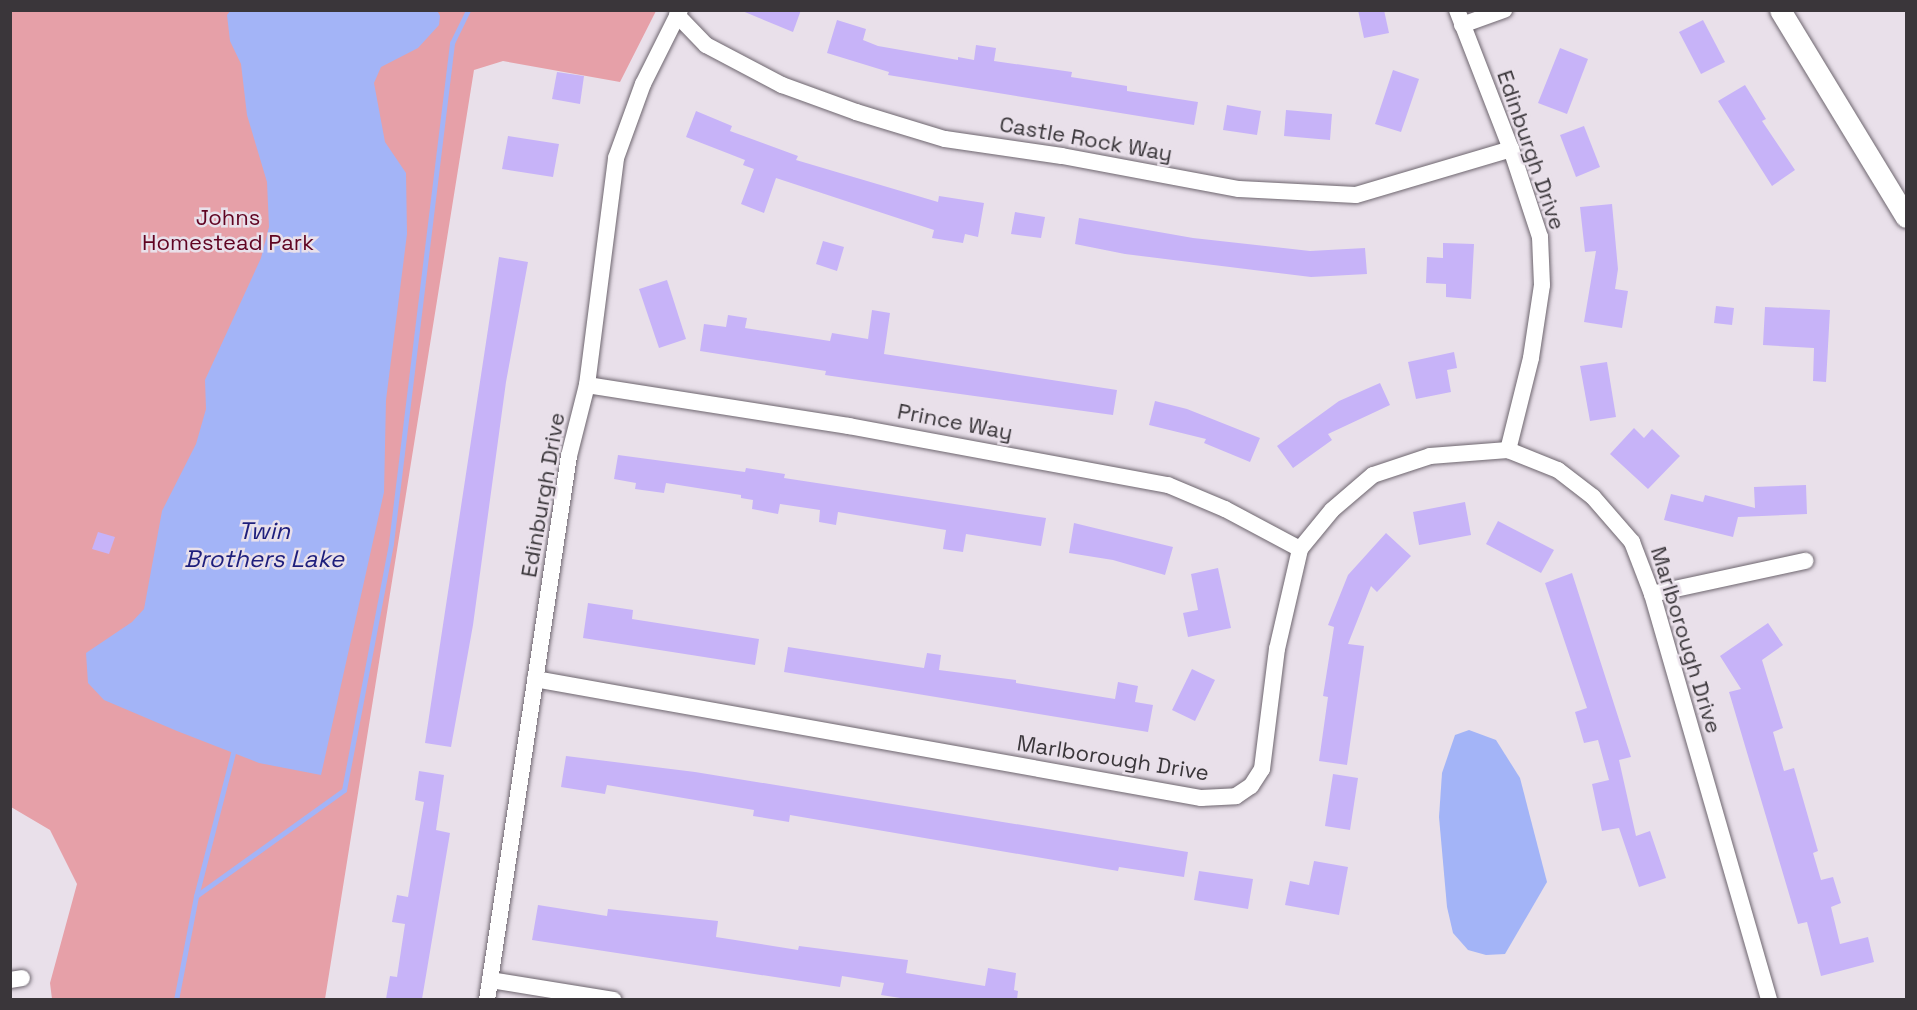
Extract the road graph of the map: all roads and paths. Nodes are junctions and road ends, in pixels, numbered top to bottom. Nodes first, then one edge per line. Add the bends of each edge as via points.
1 (1504, 10) edge
2 (1780, 10) edge
3 (679, 13) edge
4 (1460, 18) edge
5 (1511, 149) junction
6 (1906, 217) edge
7 (587, 385) junction
8 (1508, 450) junction
9 (1300, 549) junction
10 (1805, 561) dead end
11 (1652, 594) junction
12 (535, 679) junction
13 (490, 980) junction
14 (487, 999) edge
15 (613, 999) edge
16 (1769, 999) edge

1 - 4 street
2 - 6 street
3 - 5 street, Castle Rock Way via 716,50 782,85 945,140 1062,156 1239,189 1356,195
3 - 7 street, Edinburgh Drive via 643,84 616,158
4 - 5 street, Edinburgh Drive
5 - 8 street, Edinburgh Drive via 1540,237 1542,285 1531,358
7 - 9 street, Prince Way via 849,426 1168,485 1225,509
7 - 12 street, Edinburgh Drive via 569,456
8 - 9 street, Marlborough Drive via 1430,456 1373,475 1332,510
8 - 11 street, Marlborough Drive via 1558,470 1593,498 1632,542
9 - 12 street, Marlborough Drive via 1277,649 1262,769 1251,786 1236,796 1190,796
10 - 11 street
11 - 16 street, Marlborough Drive
12 - 13 street, Edinburgh Drive
13 - 14 street, Edinburgh Drive
13 - 15 street

